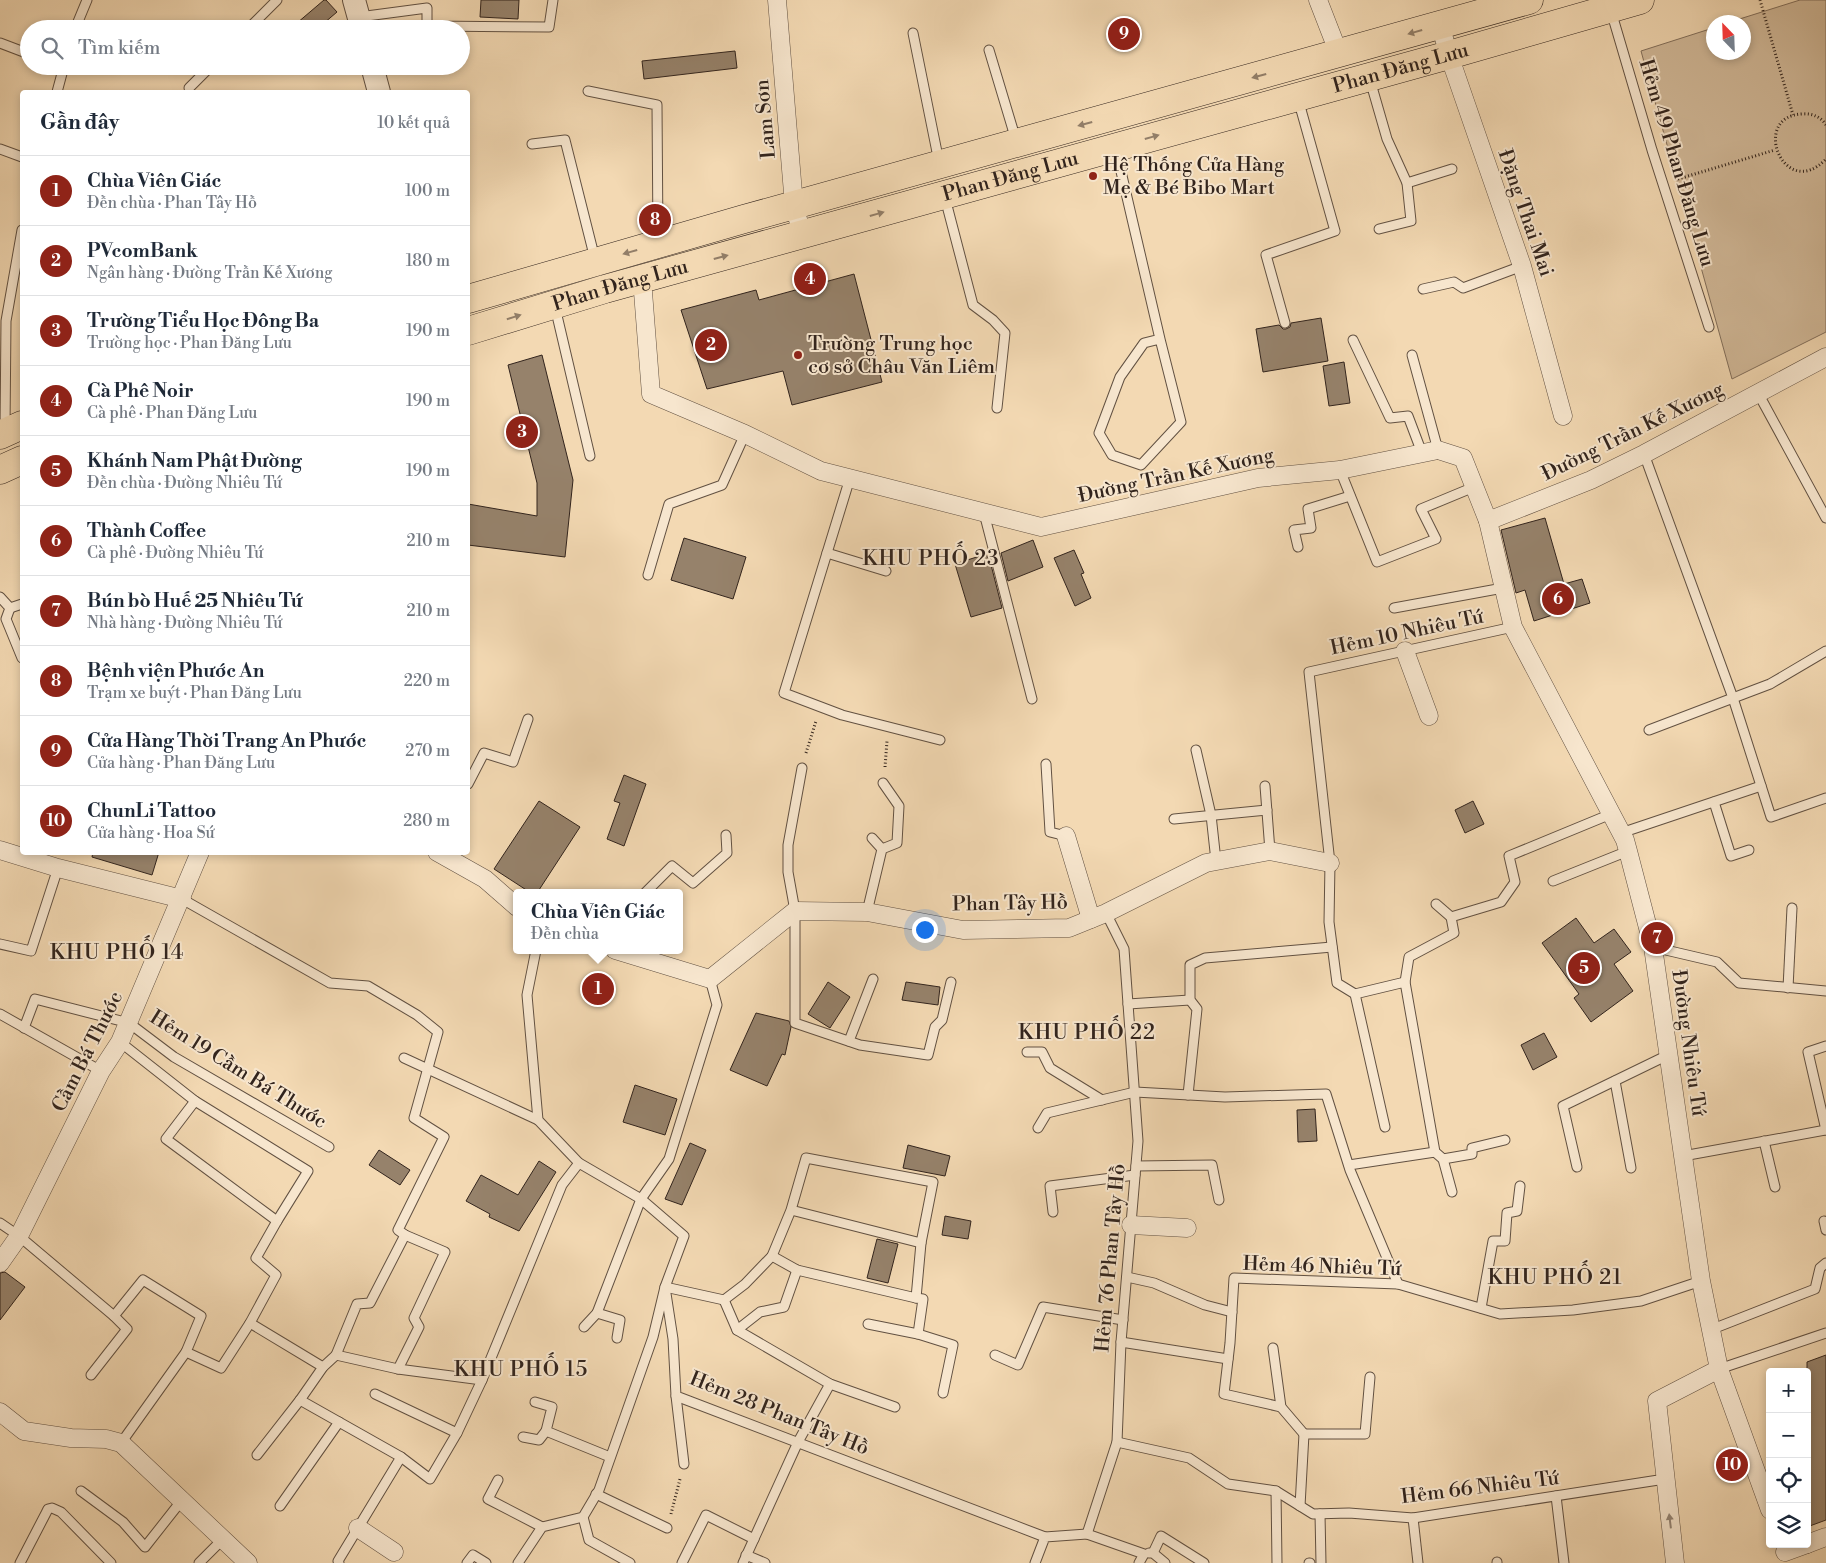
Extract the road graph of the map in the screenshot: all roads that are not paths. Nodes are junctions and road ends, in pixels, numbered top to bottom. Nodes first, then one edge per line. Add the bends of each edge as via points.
1 (87, 0) edge
2 (277, 0) edge
3 (553, 0) edge
4 (777, 0) edge
5 (1318, 0) edge
6 (1529, 0) edge
7 (1640, 0) edge
8 (1610, 9) junction
9 (358, 15) edge
10 (79, 20) edge
11 (257, 20) edge
12 (427, 20) edge
13 (1440, 25) junction
14 (470, 26) edge
15 (913, 33) dead end
16 (0, 43) edge
17 (989, 50) dead end
18 (20, 51) edge
19 (1338, 54) junction
20 (1449, 55) junction
21 (61, 75) edge
22 (202, 75) edge
23 (374, 75) edge
24 (1369, 77) junction
25 (189, 88) dead end
26 (57, 90) edge
27 (378, 90) edge
28 (588, 91) dead end
29 (1297, 97) junction
30 (1016, 143) junction
31 (532, 144) dead end
32 (1115, 148) junction
33 (0, 149) edge
34 (20, 156) edge
35 (940, 164) junction
36 (1452, 169) dead end
37 (1407, 183) junction
38 (944, 195) junction
39 (794, 205) junction
40 (1378, 229) dead end
41 (802, 234) junction
42 (20, 241) edge
43 (658, 244) junction
44 (596, 262) junction
45 (1522, 266) junction
46 (642, 279) junction
47 (1423, 289) dead end
48 (470, 298) edge
49 (555, 304) junction
50 (1285, 323) dead end
51 (1709, 327) dead end
52 (470, 330) edge
53 (1160, 339) junction
54 (1353, 340) dead end
55 (1412, 355) dead end
56 (1826, 357) edge
57 (1758, 393) junction
58 (997, 408) dead end
59 (1563, 416) dead end
60 (9, 431) edge
61 (745, 434) junction
62 (1430, 452) junction
63 (1644, 454) junction
64 (590, 456) dead end
65 (20, 461) edge
66 (0, 470) edge
67 (1340, 470) junction
68 (850, 478) junction
69 (1474, 487) junction
70 (1350, 496) junction
71 (984, 512) junction
72 (1826, 518) edge
73 (1488, 521) junction
74 (1298, 547) dead end
75 (827, 553) junction
76 (886, 571) dead end
77 (648, 575) dead end
78 (1504, 588) junction
79 (0, 597) edge
80 (20, 605) edge
81 (10, 608) junction
82 (1394, 608) dead end
83 (1513, 627) junction
84 (1405, 651) junction
85 (1826, 651) edge
86 (20, 653) edge
87 (1733, 698) junction
88 (1032, 699) dead end
89 (1430, 716) dead end
90 (528, 719) dead end
91 (1648, 730) dead end
92 (940, 740) dead end
93 (1196, 750) dead end
94 (1046, 764) dead end
95 (802, 768) road end
96 (470, 780) edge
97 (883, 783) road end
98 (1266, 786) dead end
99 (1761, 786) junction
100 (1826, 798) edge
101 (1714, 802) junction
102 (1267, 810) junction
103 (1611, 814) junction
104 (1211, 815) junction
105 (1174, 819) dead end
106 (1621, 833) junction
107 (726, 835) dead end
108 (1066, 836) joint
109 (872, 838) dead end
110 (882, 849) junction
111 (0, 850) edge
112 (1749, 850) dead end
113 (1270, 851) junction
114 (1628, 851) junction
115 (199, 855) edge
116 (442, 855) edge
117 (1216, 861) junction
118 (1330, 863) junction
119 (58, 868) junction
120 (1553, 881) dead end
121 (650, 889) edge
122 (182, 899) junction
123 (513, 904) edge
124 (1436, 904) dead end
125 (1792, 908) dead end
126 (795, 910) junction
127 (867, 912) junction
128 (1098, 916) junction
129 (1451, 917) junction
130 (0, 944) edge
131 (1332, 947) junction
132 (1653, 947) junction
133 (535, 954) edge
134 (628, 954) edge
135 (710, 979) junction
136 (873, 979) dead end
137 (951, 982) dead end
138 (1405, 982) junction
139 (1788, 988) junction
140 (1826, 991) edge
141 (1355, 994) junction
142 (1190, 1000) junction
143 (1128, 1004) junction
144 (0, 1014) edge
145 (129, 1023) junction
146 (24, 1028) junction
147 (849, 1041) junction
148 (120, 1042) junction
149 (1826, 1046) edge
150 (1027, 1052) dead end
151 (1668, 1055) junction
152 (404, 1058) dead end
153 (428, 1069) junction
154 (101, 1071) junction
155 (1615, 1081) junction
156 (1135, 1092) junction
157 (1188, 1095) junction
158 (195, 1100) junction
159 (1102, 1100) junction
160 (538, 1120) junction
161 (1038, 1128) dead end
162 (1385, 1128) dead end
163 (1826, 1130) edge
164 (1505, 1140) dead end
165 (1764, 1141) junction
166 (329, 1146) dead end
167 (1434, 1152) junction
168 (1683, 1156) junction
169 (1442, 1159) junction
170 (579, 1162) junction
171 (1349, 1165) junction
172 (1577, 1167) dead end
173 (1631, 1168) dead end
174 (1136, 1170) junction
175 (1520, 1186) dead end
176 (1775, 1187) dead end
177 (1452, 1192) dead end
178 (641, 1199) junction
179 (1219, 1200) dead end
180 (791, 1210) junction
181 (1053, 1212) dead end
182 (277, 1221) junction
183 (0, 1223) edge
184 (1131, 1224) junction
185 (1186, 1228) dead end
186 (405, 1235) junction
187 (19, 1236) junction
188 (921, 1243) junction
189 (772, 1256) junction
190 (1826, 1262) edge
191 (0, 1263) edge
192 (797, 1270) junction
193 (1126, 1277) junction
194 (1701, 1281) junction
195 (1398, 1284) junction
196 (665, 1287) junction
197 (916, 1298) junction
198 (724, 1300) junction
199 (1481, 1308) junction
200 (1232, 1312) junction
201 (597, 1313) junction
202 (114, 1316) junction
203 (1123, 1320) junction
204 (250, 1323) junction
205 (868, 1324) dead end
206 (584, 1327) dead end
207 (737, 1330) junction
208 (1710, 1330) junction
209 (918, 1334) junction
210 (1826, 1334) edge
211 (617, 1338) dead end
212 (1121, 1342) junction
213 (1274, 1348) dead end
214 (186, 1352) junction
215 (336, 1355) junction
216 (995, 1355) dead end
217 (1228, 1359) junction
218 (323, 1367) junction
219 (1719, 1368) junction
220 (398, 1370) junction
221 (91, 1375) dead end
222 (1370, 1377) dead end
223 (482, 1380) junction
224 (830, 1384) junction
225 (943, 1393) dead end
226 (374, 1394) dead end
227 (676, 1396) junction
228 (300, 1400) junction
229 (535, 1402) dead end
230 (1281, 1406) junction
231 (895, 1407) dead end
232 (0, 1412) edge
233 (339, 1422) junction
234 (546, 1431) junction
235 (457, 1433) junction
236 (1304, 1434) junction
237 (523, 1437) dead end
238 (798, 1442) junction
239 (1117, 1442) junction
240 (121, 1443) junction
241 (257, 1455) dead end
242 (402, 1457) junction
243 (610, 1457) junction
244 (684, 1464) road end
245 (1665, 1479) junction
246 (498, 1480) dead end
247 (81, 1491) dead end
248 (1276, 1491) junction
249 (596, 1494) junction
250 (1556, 1496) junction
251 (182, 1500) junction
252 (1767, 1503) edge
253 (280, 1506) dead end
254 (1300, 1506) junction
255 (1320, 1514) junction
256 (583, 1517) junction
257 (1413, 1518) junction
258 (542, 1527) junction
259 (358, 1528) junction
260 (667, 1528) road end
261 (1087, 1534) junction
262 (1045, 1537) junction
263 (1826, 1537) edge
264 (222, 1539) junction
265 (754, 1539) junction
266 (1811, 1543) edge
267 (1797, 1548) edge
268 (394, 1552) dead end
269 (1148, 1553) junction
270 (1785, 1553) edge
271 (744, 1559) edge
272 (20, 1563) edge
273 (111, 1563) edge
274 (199, 1563) edge
275 (248, 1563) edge
276 (339, 1563) edge
277 (467, 1563) edge
278 (486, 1563) edge
279 (518, 1563) edge
280 (630, 1563) edge
281 (682, 1563) edge
282 (765, 1563) edge
283 (1035, 1563) edge
284 (1139, 1563) edge
285 (1165, 1563) edge
286 (1204, 1563) edge
287 (1277, 1563) edge
288 (1321, 1563) edge
289 (1418, 1563) edge
290 (1564, 1563) edge
291 (1675, 1563) edge

1 - 10 lane
2 - 11 lane
3 - 14 lane via 548,27
4 - 39 street, Lam Sơn
5 - 19 street
6 - 13 main road, Phan Đăng Lưu
7 - 8 main road, Phan Đăng Lưu
8 - 20 main road, Phan Đăng Lưu
8 - 51 lane, Hẻm 49 Phan Đăng Lưu
9 - 12 lane via 427,8
13 -> 19 main road, Phan Đăng Lưu
13 - 20 street, Đặng Thai Mai
15 - 35 lane
16 - 18 lane
17 - 30 lane
19 -> 30 main road, Phan Đăng Lưu
20 - 24 main road, Phan Đăng Lưu
20 - 45 street, Đặng Thai Mai
21 - 26 lane
22 - 25 lane
23 - 27 street
24 - 29 main road, Phan Đăng Lưu
24 - 37 lane via 1387,139
28 - 43 lane via 656,105
32 -> 29 main road, Phan Đăng Lưu
29 - 50 lane via 1336,231 1266,255
30 - 35 main road, Phan Đăng Lưu
31 - 44 lane via 565,140
32 - 38 main road, Phan Đăng Lưu
32 - 53 lane
33 - 34 lane
35 - 39 main road, Phan Đăng Lưu
36 - 37 lane
37 - 40 lane via 1412,221
41 -> 38 main road, Phan Đăng Lưu
38 - 58 lane via 973,305 1005,332
39 - 41 street, Lam Sơn
39 - 43 main road, Phan Đăng Lưu
46 -> 41 main road, Phan Đăng Lưu
42 - 60 lane via 6,321
43 -> 44 main road, Phan Đăng Lưu
44 - 48 main road, Phan Đăng Lưu
45 - 47 lane via 1464,288 1454,282
45 - 59 street, Đặng Thai Mai
46 - 49 main road, Phan Đăng Lưu
46 - 61 street, Đường Trần Kế Xương via 651,394
52 -> 49 main road, Phan Đăng Lưu
49 - 64 lane
53 - 53 lane via 1144,343 1120,377 1099,433 1112,455 1141,465 1181,422
54 - 62 lane via 1390,418 1408,416
55 - 62 lane
56 - 57 street, Đường Trần Kế Xương
57 - 63 street, Đường Trần Kế Xương
57 - 72 lane
61 - 68 street, Đường Trần Kế Xương via 821,471
61 - 77 lane via 722,485 669,504
62 - 67 street, Đường Trần Kế Xương
62 - 69 street, Đường Trần Kế Xương via 1463,458
63 - 73 street, Đường Trần Kế Xương via 1591,480
63 - 87 lane
65 - 66 main road
67 - 70 lane
67 - 71 street, Đường Trần Kế Xương via 1258,478 1041,527
68 - 71 street, Đường Trần Kế Xương
68 - 75 lane
69 - 70 lane via 1420,510 1436,539 1377,562
69 - 73 street, Đường Trần Kế Xương
70 - 74 lane via 1308,510 1311,528 1294,530
71 - 88 lane
73 - 78 street, Đường Nhiêu Tứ
75 - 76 lane
75 - 92 lane via 784,693 842,715
78 - 82 lane
78 - 83 street, Đường Nhiêu Tứ
79 - 81 lane
80 - 81 lane
81 - 86 lane via 6,619
83 - 84 lane, Hẻm 10 Nhiêu Tứ
83 - 103 street, Đường Nhiêu Tứ
84 - 89 street
84 - 118 lane, Hẻm 10 Nhiêu Tứ via 1309,672
85 - 87 lane via 1770,684
87 - 91 lane
87 - 99 lane
90 - 96 lane via 513,762 484,753
93 - 104 lane
94 - 108 lane via 1050,832
95 - 126 lane via 788,844 788,872
97 - 110 lane via 899,806 897,843
98 - 102 lane
99 - 100 lane via 1770,817
99 - 101 lane
101 - 106 lane
101 - 112 lane via 1731,856
102 - 104 lane
102 - 113 lane
103 - 106 street, Đường Nhiêu Tứ
103 - 129 lane via 1509,856 1516,882 1501,902
104 - 105 lane
104 - 117 lane
106 - 114 street, Đường Nhiêu Tứ
107 - 121 lane via 727,853 693,884 672,866
108 - 128 street
109 - 110 lane
110 - 127 lane
111 - 119 street
113 - 117 street, Phan Tây Hồ
113 - 118 street, Phan Tây Hồ
114 - 120 lane
114 - 132 street, Đường Nhiêu Tứ
115 - 122 street, Cầm Bá Thước
116 - 123 street via 485,879
117 - 128 street, Phan Tây Hồ
118 - 131 lane via 1328,922
119 - 122 street
119 - 130 lane via 31,951
122 - 145 street, Cầm Bá Thước
122 - 153 lane via 330,983 368,986 417,1015 438,1032
124 - 129 lane
125 - 139 lane
126 - 127 street, Phan Tây Hồ
126 - 135 street
126 - 147 lane via 795,1023
127 - 128 street, Phan Tây Hồ via 963,930 1069,928
128 - 143 lane, Hẻm 76 Phan Tây Hồ via 1124,949
129 - 138 lane via 1454,933 1409,957
131 - 141 lane via 1337,983
131 - 142 lane via 1206,958 1190,965
132 - 139 lane via 1717,962 1739,984
132 - 151 street, Đường Nhiêu Tứ
133 - 160 lane via 527,995
134 - 135 street
135 - 178 lane via 717,1005 675,1141 669,1159
136 - 147 lane
137 - 147 lane via 942,1020 935,1027 928,1055
138 - 141 lane
138 - 167 lane
139 - 140 lane
141 - 162 lane
142 - 143 lane
142 - 157 lane via 1197,1009
143 - 156 lane, Hẻm 76 Phan Tây Hồ
144 - 146 lane
145 - 146 lane via 35,1000
145 - 148 street, Cầm Bá Thước
145 - 166 lane, Hẻm 19 Cầm Bá Thước via 174,1057
146 - 154 lane
148 - 154 street, Cầm Bá Thước
148 - 158 lane
149 - 163 lane via 1808,1052
150 - 159 lane via 1042,1052 1050,1068
151 - 155 lane
151 - 168 street, Đường Nhiêu Tứ
152 - 153 lane
153 - 160 lane
153 - 186 lane via 414,1118 444,1137 398,1230
154 - 187 street, Cầm Bá Thước
155 - 172 lane via 1563,1106
155 - 173 lane
156 - 157 lane
156 - 159 lane
156 - 174 lane, Hẻm 76 Phan Tây Hồ
157 - 171 lane via 1326,1094
158 - 182 lane via 166,1139
158 - 182 lane via 308,1171
159 - 161 lane via 1047,1113
160 - 170 lane, Hẻm 28 Phan Tây Hồ
163 - 165 lane
164 - 169 lane via 1472,1148 1472,1154
165 - 168 lane
165 - 176 lane
167 - 169 lane
167 - 171 lane
168 - 194 street, Đường Nhiêu Tứ
169 - 177 lane
170 - 178 lane, Hẻm 28 Phan Tây Hồ
170 - 223 lane via 562,1185
171 - 195 lane
174 - 179 lane via 1212,1165
174 - 181 lane via 1050,1186
174 - 184 lane, Hẻm 76 Phan Tây Hồ
175 - 199 lane via 1517,1211 1507,1213 1505,1241 1493,1241
178 - 196 lane, Hẻm 28 Phan Tây Hồ via 684,1236
178 - 201 lane
180 - 188 lane
180 - 188 lane via 806,1158 933,1182
180 - 189 lane
182 - 204 lane via 256,1258 276,1275
183 - 187 lane
184 - 185 street
184 - 193 lane, Hẻm 76 Phan Tây Hồ
186 - 215 lane via 370,1303 357,1304
186 - 220 lane via 445,1252 414,1318 420,1327
187 - 191 street, Cầm Bá Thước
187 - 202 lane
188 - 197 lane
189 - 192 lane
189 - 198 lane
190 - 208 lane via 1820,1268 1814,1289
192 - 197 lane
192 - 207 lane via 784,1307 760,1312
193 - 200 lane via 1154,1283 1205,1305
193 - 203 lane, Hẻm 76 Phan Tây Hồ
194 - 199 lane, Hẻm 46 Nhiêu Tứ via 1632,1303 1500,1314
194 - 208 street, Đường Nhiêu Tứ
195 - 199 lane, Hẻm 46 Nhiêu Tứ
195 - 200 lane, Hẻm 46 Nhiêu Tứ via 1234,1278
196 - 198 lane
196 - 227 lane, Hẻm 28 Phan Tây Hồ via 673,1339
196 - 243 lane via 652,1337
197 - 209 lane via 923,1299
198 - 207 lane
200 - 217 lane, Hẻm 46 Nhiêu Tứ
201 - 206 lane
201 - 211 lane via 620,1320
202 - 214 lane via 142,1280 200,1316
202 - 221 lane via 127,1329
203 - 212 lane, Hẻm 76 Phan Tây Hồ
203 - 216 lane via 1043,1307 1018,1365
204 - 214 lane via 221,1368
204 - 218 lane
205 - 209 lane
207 - 224 lane
208 - 219 street, Đường Nhiêu Tứ
209 - 225 lane via 953,1345
210 - 219 lane
212 - 217 lane
212 - 239 lane, Hẻm 76 Phan Tây Hồ
213 - 230 lane
214 - 240 lane
215 - 218 lane
215 - 220 lane
217 - 230 lane, Hẻm 46 Nhiêu Tứ via 1224,1394
218 - 228 lane
219 - 245 street via 1658,1401
219 - 252 street, Đường Nhiêu Tứ
220 - 223 lane
222 - 236 lane via 1366,1434
223 - 235 lane
224 - 231 lane
224 - 238 lane
226 - 235 lane
227 - 238 lane, Hẻm 28 Phan Tây Hồ
227 - 244 lane
228 - 233 lane
228 - 241 lane
229 - 234 lane via 552,1407
230 - 236 lane
232 - 240 street via 24,1431
233 - 242 lane
233 - 253 lane
234 - 237 lane via 539,1440
234 - 243 lane
235 - 242 lane via 430,1479
236 - 254 lane
238 - 262 lane, Hẻm 28 Phan Tây Hồ
238 - 265 lane
239 - 248 lane via 1189,1458 1228,1484
239 - 261 lane, Hẻm 76 Phan Tây Hồ
240 - 251 street
242 - 259 lane
243 - 249 lane
245 - 250 lane, Hẻm 66 Nhiêu Tứ
291 -> 245 street
246 - 258 lane via 488,1499
247 - 251 lane via 123,1522 145,1547
248 - 254 lane, Hẻm 66 Nhiêu Tứ
248 - 287 lane
249 - 256 lane
249 - 260 lane
250 - 257 lane, Hẻm 66 Nhiêu Tứ
250 - 290 lane
251 - 264 street
254 - 255 lane, Hẻm 66 Nhiêu Tứ via 1313,1514
255 - 257 lane, Hẻm 66 Nhiêu Tứ
255 - 288 lane
256 - 258 lane
256 - 280 lane via 589,1540
257 - 289 lane
258 - 279 lane
259 - 268 street
259 - 276 lane
261 - 262 lane
261 - 269 lane
262 - 283 lane
263 - 266 street
264 - 274 lane
264 - 275 street
265 - 271 lane
265 - 281 lane via 706,1515
267 - 270 street
269 - 284 lane
269 - 285 lane
269 - 286 lane via 1161,1536
271 - 282 lane
272 - 273 lane via 48,1509 52,1508 61,1512
277 - 278 lane via 473,1555

